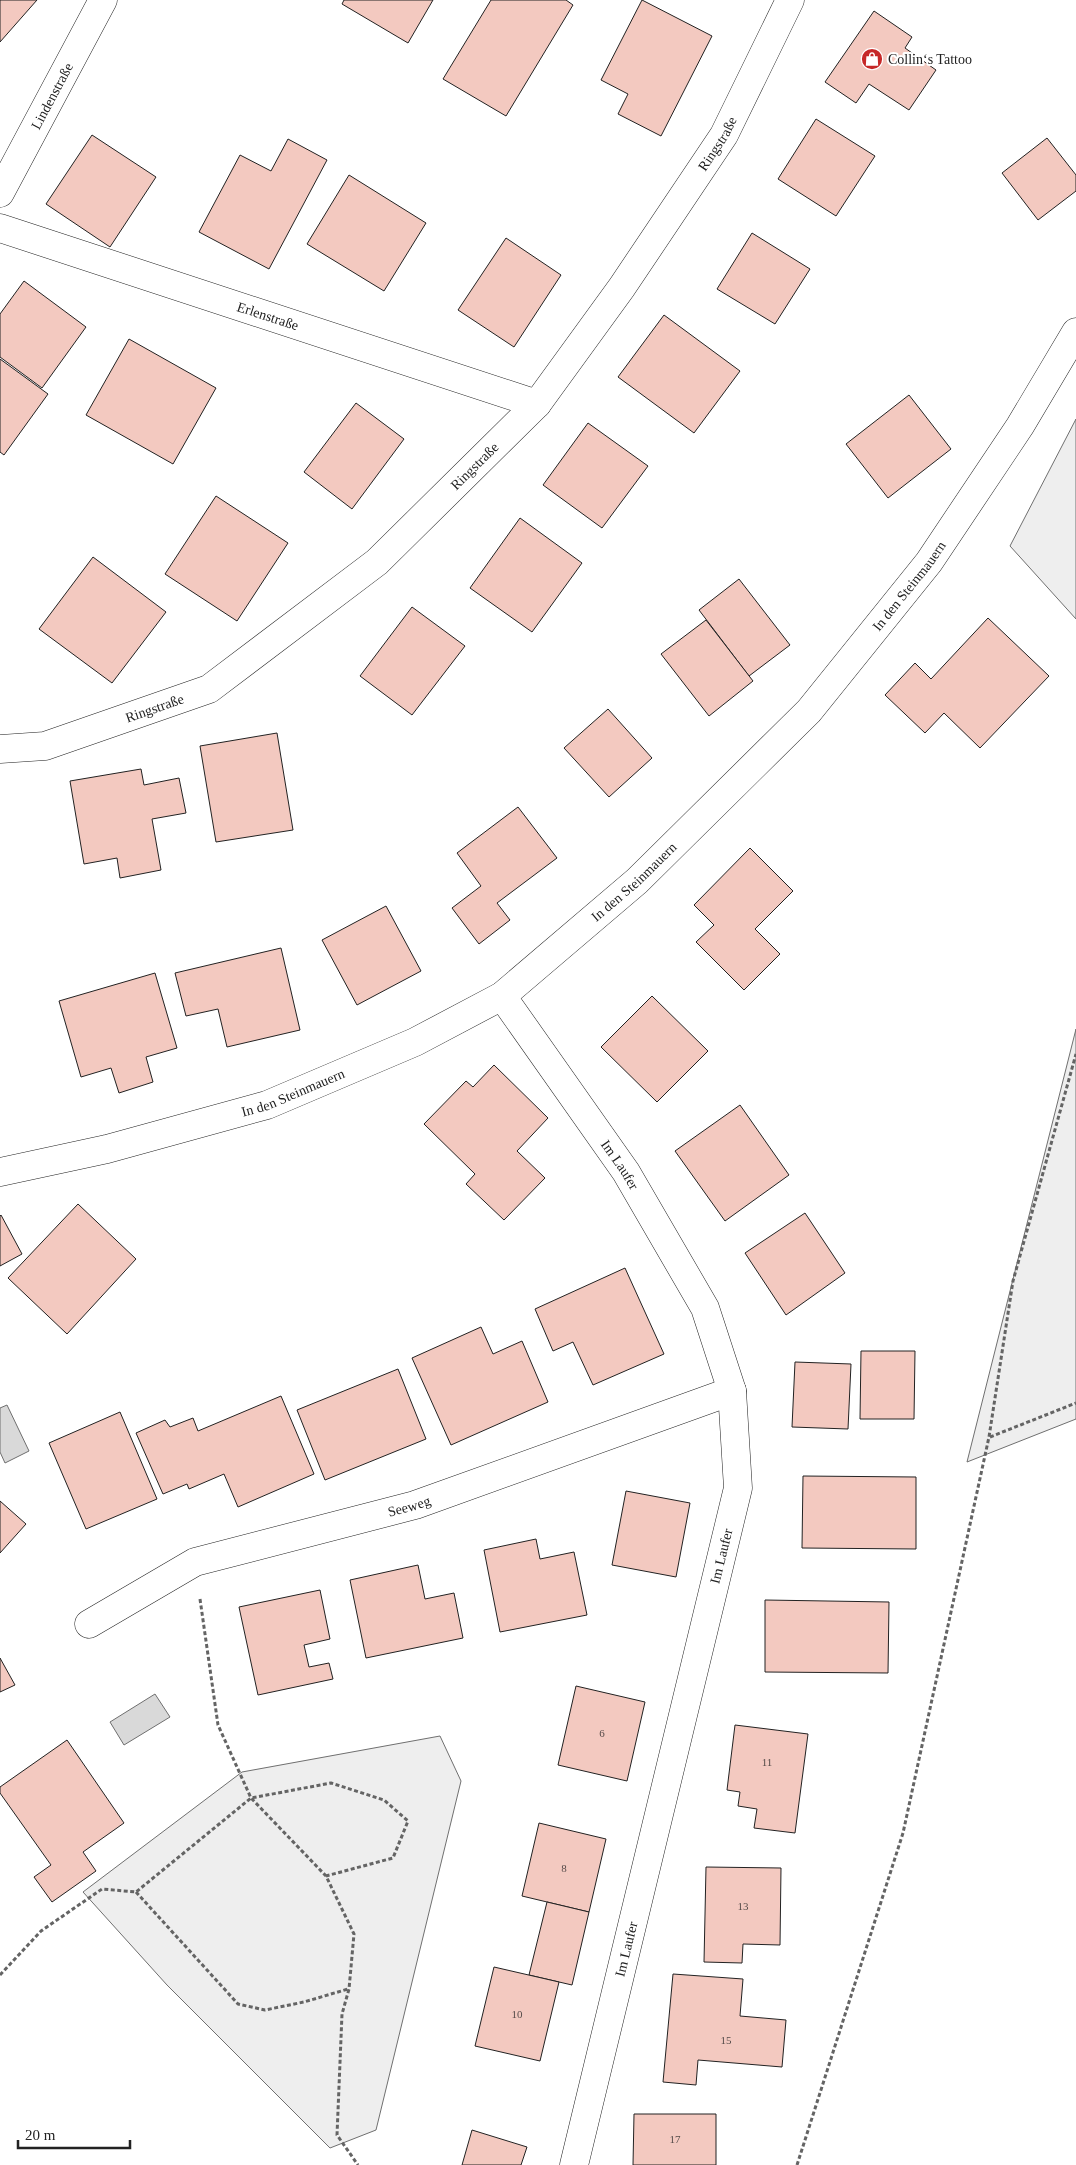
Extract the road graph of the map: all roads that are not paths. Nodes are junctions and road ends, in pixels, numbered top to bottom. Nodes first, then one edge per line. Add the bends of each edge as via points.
1 (104, 0) edge
2 (783, 2) edge
3 (0, 193) edge
4 (0, 228) edge
5 (1076, 332) edge
6 (537, 404) junction
7 (0, 749) edge
8 (502, 996) junction
9 (0, 1172) edge
10 (732, 1391) junction
11 (88, 1624) dead end
12 (574, 2165) edge

1 - 3 street, Lindenstraße
2 - 6 street, Ringstraße via 724,135 622,288
4 - 6 street, Erlenstraße
5 - 8 street, In den Steinmauern via 1020,426 929,562 809,711 637,881
6 - 7 street, Ringstraße via 377,562 209,689 45,746
8 - 9 street, In den Steinmauern via 415,1042 267,1105 107,1149
8 - 10 street, Im Laufer via 626,1172 696,1291 705,1308
10 - 11 street, Seeweg via 415,1505 195,1562
10 - 12 street, Im Laufer via 738,1488

